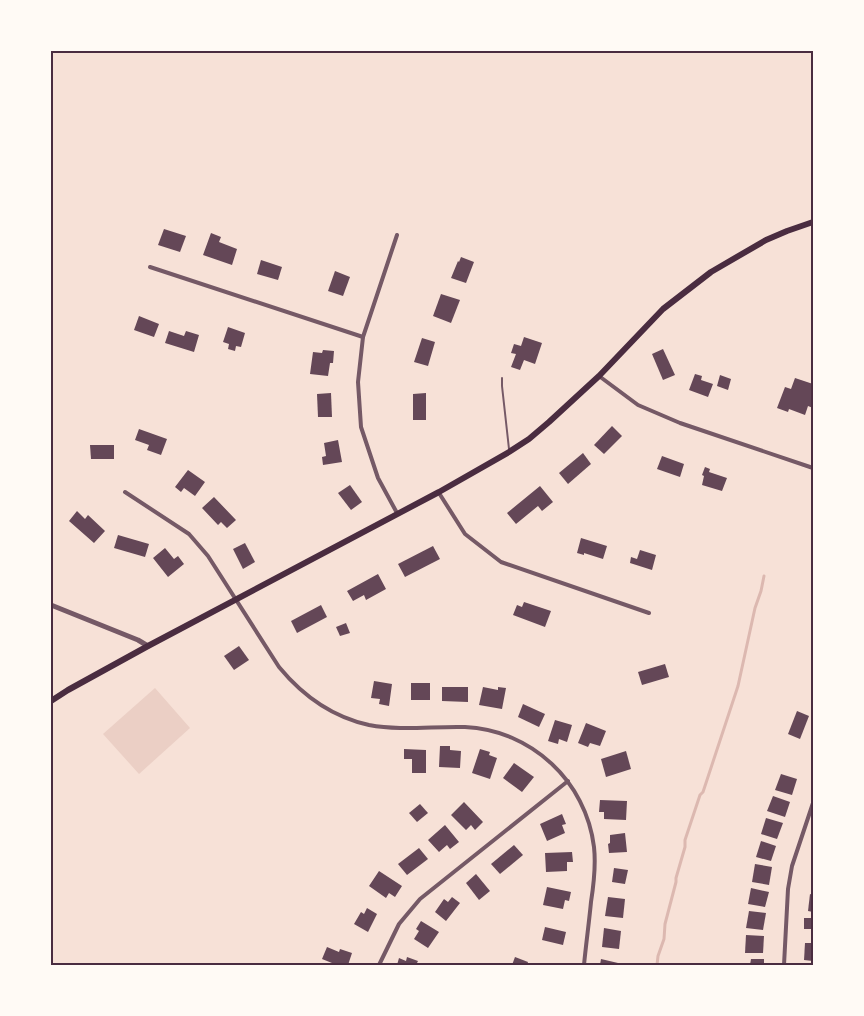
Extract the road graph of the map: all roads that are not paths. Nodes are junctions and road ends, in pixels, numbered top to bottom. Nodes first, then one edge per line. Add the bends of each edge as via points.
1 (813, 222) edge
2 (397, 235) dead end
3 (150, 267) dead end
4 (363, 337) junction
5 (599, 376) junction
6 (502, 378) dead end
7 (510, 452) junction
8 (813, 468) edge
9 (125, 492) dead end
10 (439, 492) junction
11 (397, 513) junction
12 (236, 599) junction
13 (51, 605) edge
14 (649, 613) dead end
15 (148, 646) junction
16 (51, 701) edge
17 (568, 781) junction
18 (813, 803) edge
19 (380, 965) edge
20 (584, 965) edge
21 (784, 965) edge

1 - 5 main road via 766,240 711,272 663,309
2 - 4 street
3 - 4 street
4 - 11 street via 358,382 362,427 378,478
5 - 7 main road
5 - 8 street via 638,405
6 - 7 lane
7 - 10 main road
9 - 12 street via 189,534
10 - 11 main road
10 - 14 street via 465,534 501,562
11 - 12 main road
12 - 15 main road
12 - 17 street via 279,667 320,706 388,728 465,727 496,732 532,748
13 - 15 street
15 - 16 main road
17 - 19 street via 420,899 399,924
17 - 20 street via 586,814 594,848
18 - 21 street via 792,866

